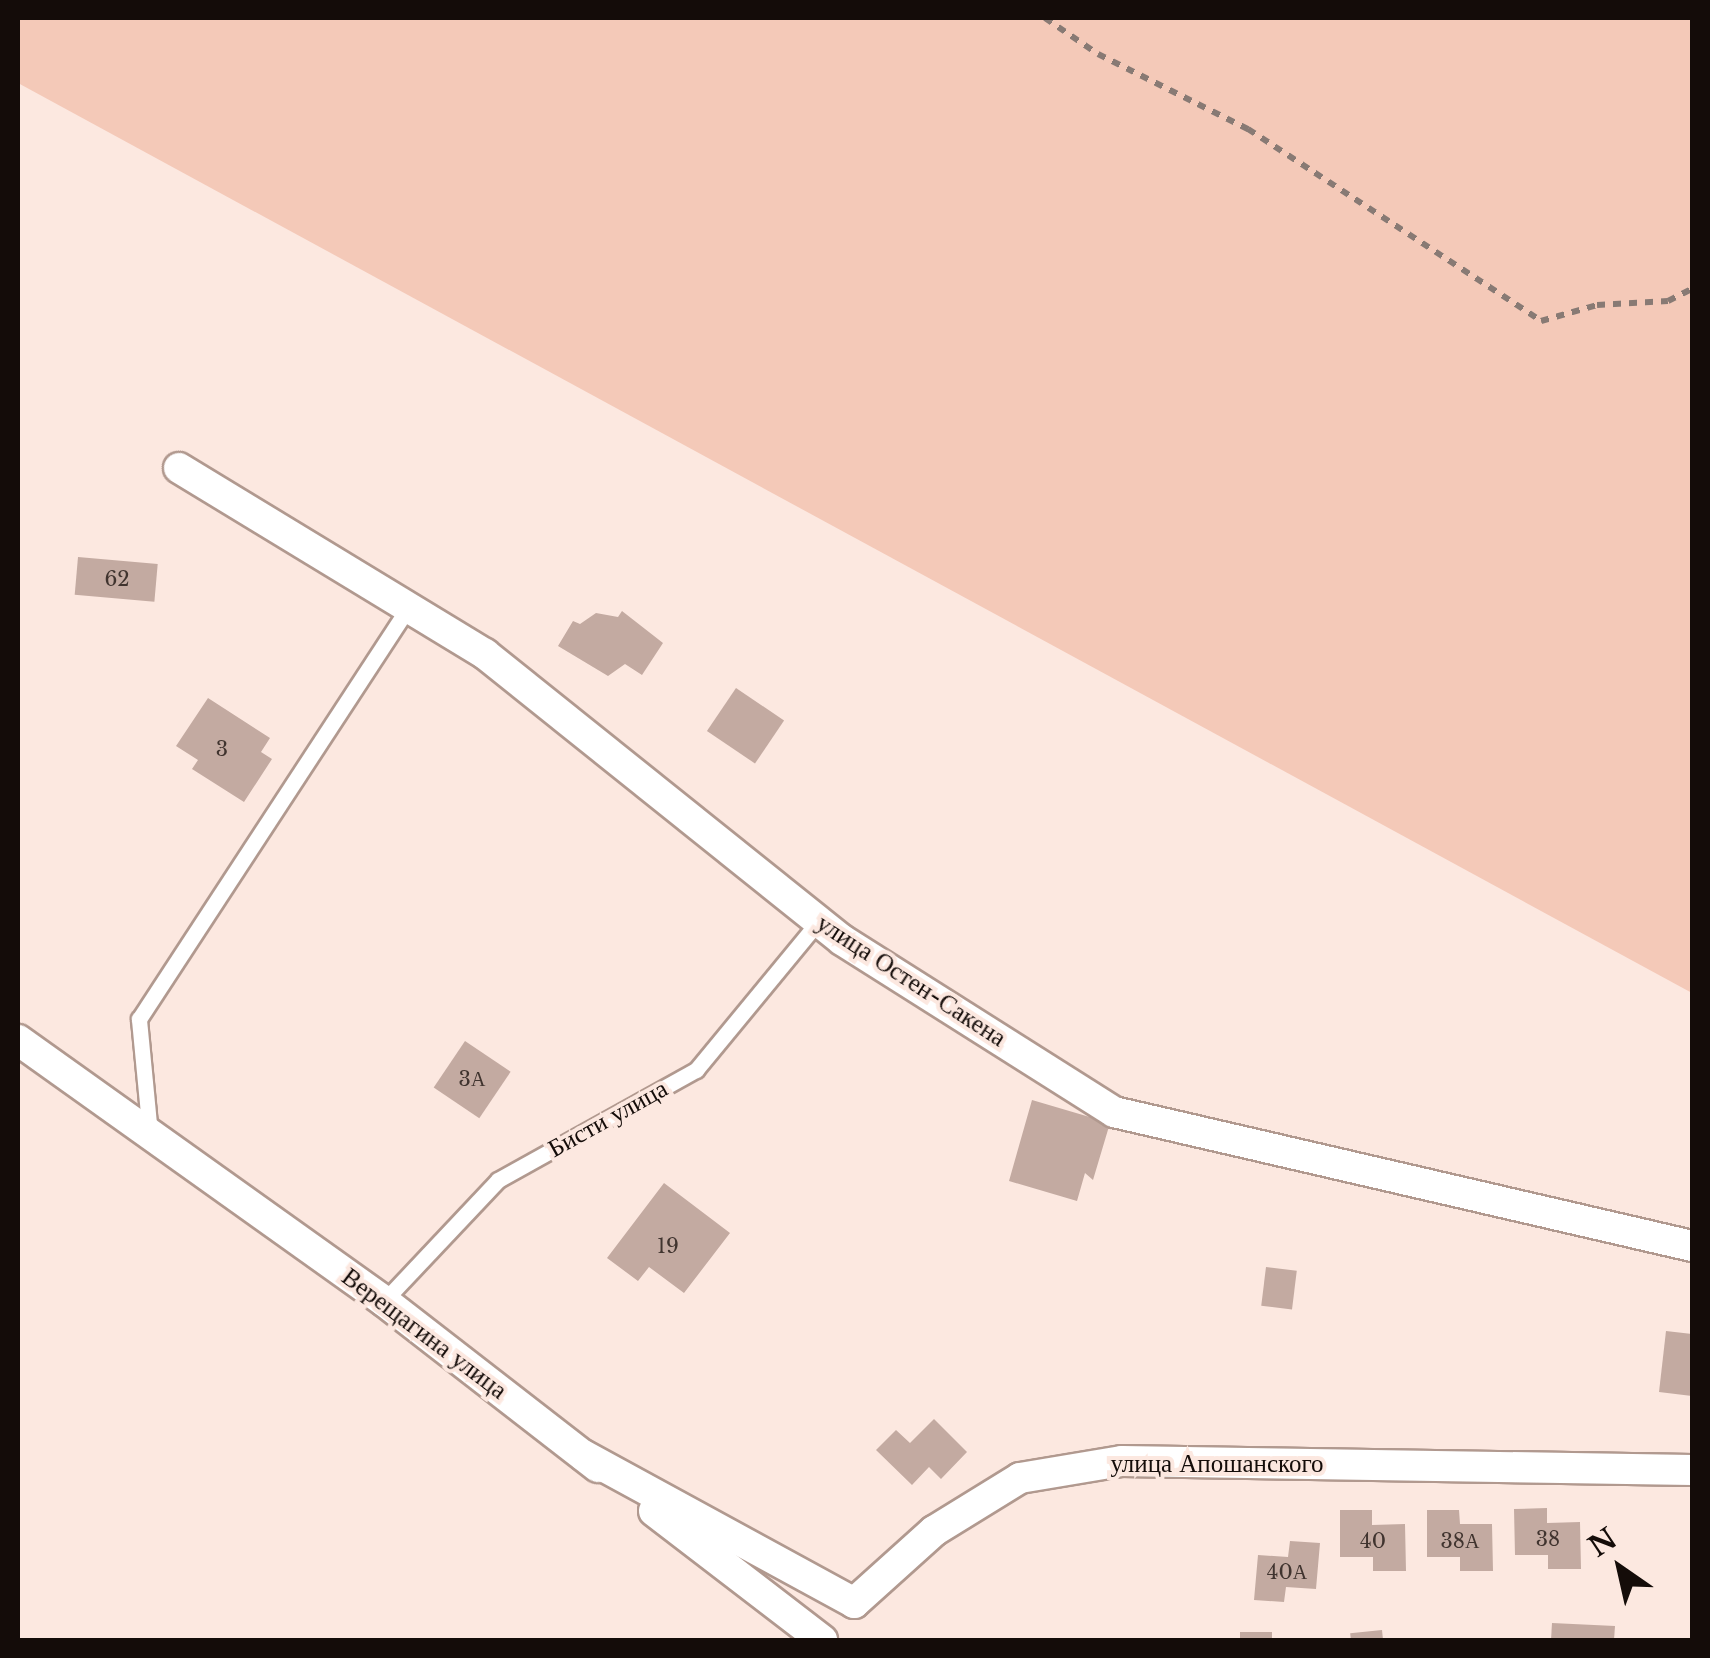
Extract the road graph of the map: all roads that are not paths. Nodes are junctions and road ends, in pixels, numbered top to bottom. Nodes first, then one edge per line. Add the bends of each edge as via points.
1 (179, 468) dead end
2 (408, 608) junction
3 (818, 922) junction
4 (18, 1040) edge
5 (150, 1134) junction
6 (1692, 1246) edge
7 (384, 1301) junction
8 (583, 1455) junction
9 (1692, 1470) edge
10 (822, 1640) edge

1 - 2 street, улица Остен-Сакена
2 - 3 street, улица Остен-Сакена via 485,654
2 - 5 lane via 138,1018
3 - 6 street, улица Остен-Сакена via 1114,1112
3 - 7 lane, Бисти улица via 696,1070 498,1180
4 - 5 street, Верещагина улица
5 - 7 street, Верещагина улица
7 - 8 street, Верещагина улица
8 - 9 street, улица Апошанского via 854,1603 934,1531 1020,1478 1122,1462
8 - 10 street, Верещагина улица

